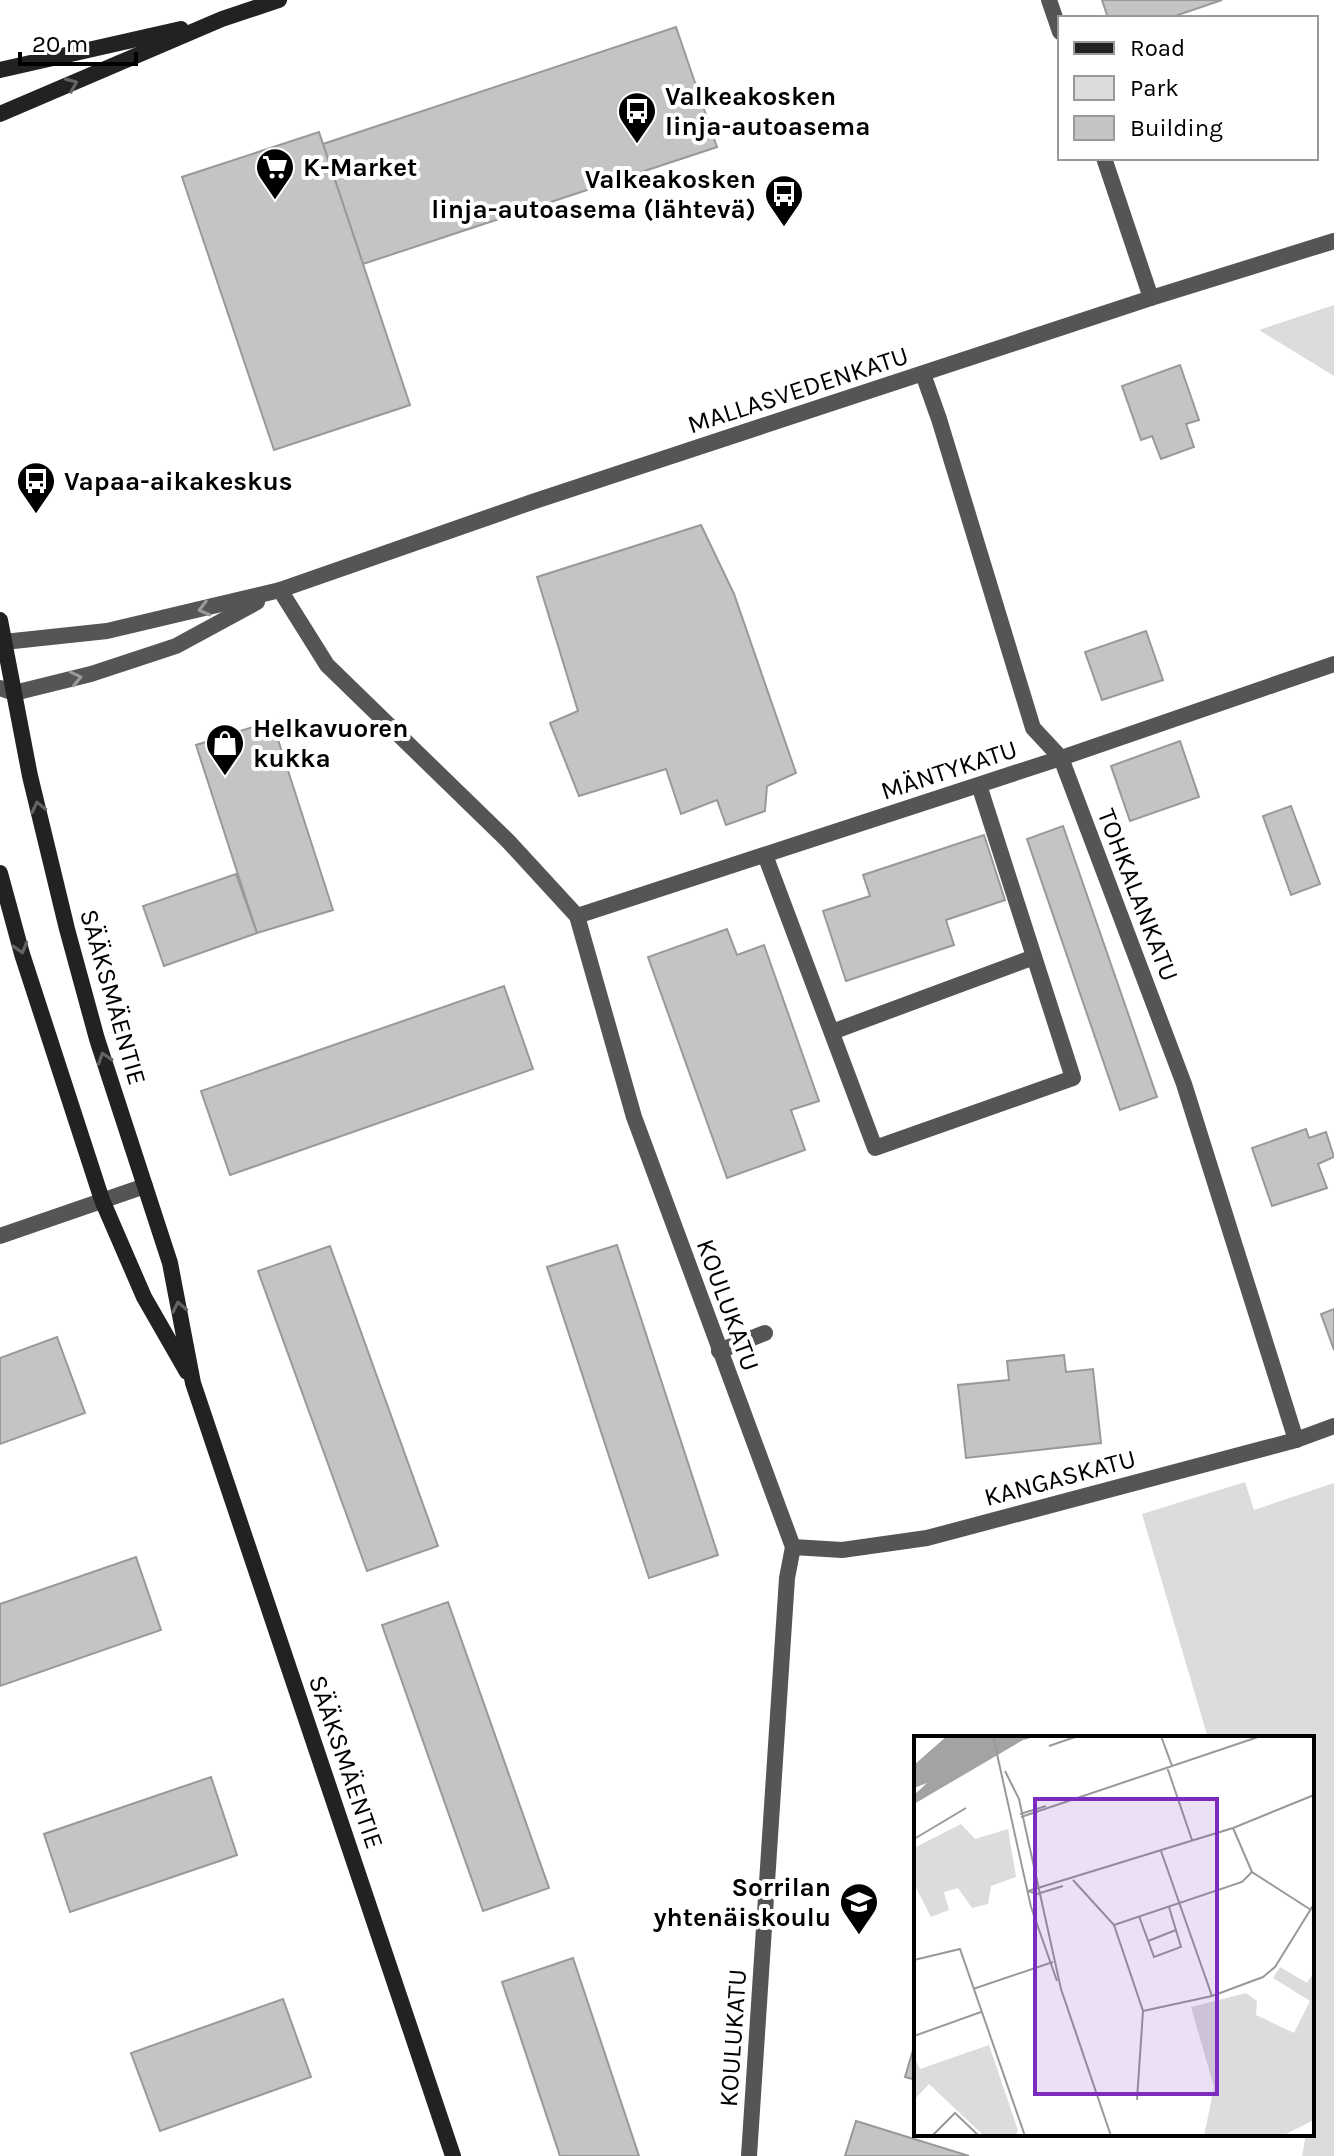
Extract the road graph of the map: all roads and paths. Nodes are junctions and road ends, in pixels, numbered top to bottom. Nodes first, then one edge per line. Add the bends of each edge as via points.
1 (279, 0) edge
2 (1049, 0) edge
3 (222, 19) junction
4 (1058, 26) edge
5 (0, 70) edge
6 (0, 114) edge
7 (1105, 160) edge
8 (1334, 241) edge
9 (1151, 298) junction
10 (923, 374) junction
11 (280, 590) junction
12 (0, 620) edge
13 (2, 643) edge
14 (1334, 664) edge
15 (7, 690) edge
16 (1061, 758) junction
17 (979, 785) junction
18 (765, 855) junction
19 (0, 873) edge
20 (577, 916) junction
21 (1034, 957) junction
22 (832, 1032) junction
23 (145, 1186) junction
24 (102, 1200) junction
25 (0, 1236) edge
26 (765, 1333) dead end
27 (719, 1351) junction
28 (193, 1383) junction
29 (1334, 1426) edge
30 (1296, 1440) junction
31 (793, 1547) junction
32 (453, 2156) edge
33 (749, 2156) edge

1 - 3 main road
2 - 4 street
3 - 5 main road
6 -> 3 main road
7 - 9 street
8 - 9 street, MALLASVEDENKATU
9 - 10 street, MALLASVEDENKATU
10 - 11 street, MALLASVEDENKATU
10 - 16 street, TOHKALANKATU via 1033,728
11 -> 13 street, MALLASVEDENKATU via 107,631
15 -> 11 street, MALLASVEDENKATU via 91,674 176,646
11 - 20 street, KOULUKATU via 327,665 508,841
12 - 13 main road, SÄÄKSMÄENTIE
13 - 15 main road, SÄÄKSMÄENTIE
14 - 16 street, MÄNTYKATU
23 -> 15 main road, SÄÄKSMÄENTIE via 97,1039
16 - 17 street, MÄNTYKATU
16 - 30 street, TOHKALANKATU via 1184,1084
17 - 18 street, MÄNTYKATU
17 - 21 street
18 - 20 street, MÄNTYKATU
18 - 22 street
19 -> 24 main road, SÄÄKSMÄENTIE
20 - 27 street, KOULUKATU via 634,1117
21 - 22 street
21 - 22 street via 1073,1078 875,1148
23 - 24 street
28 -> 23 main road, SÄÄKSMÄENTIE via 170,1263
24 - 25 street
24 - 28 main road, SÄÄKSMÄENTIE via 144,1297
26 - 27 street
27 - 31 street, KOULUKATU
28 - 32 main road, SÄÄKSMÄENTIE
29 - 30 street, KANGASKATU
30 - 31 street, KANGASKATU via 927,1538 842,1550
31 - 33 street, KOULUKATU

